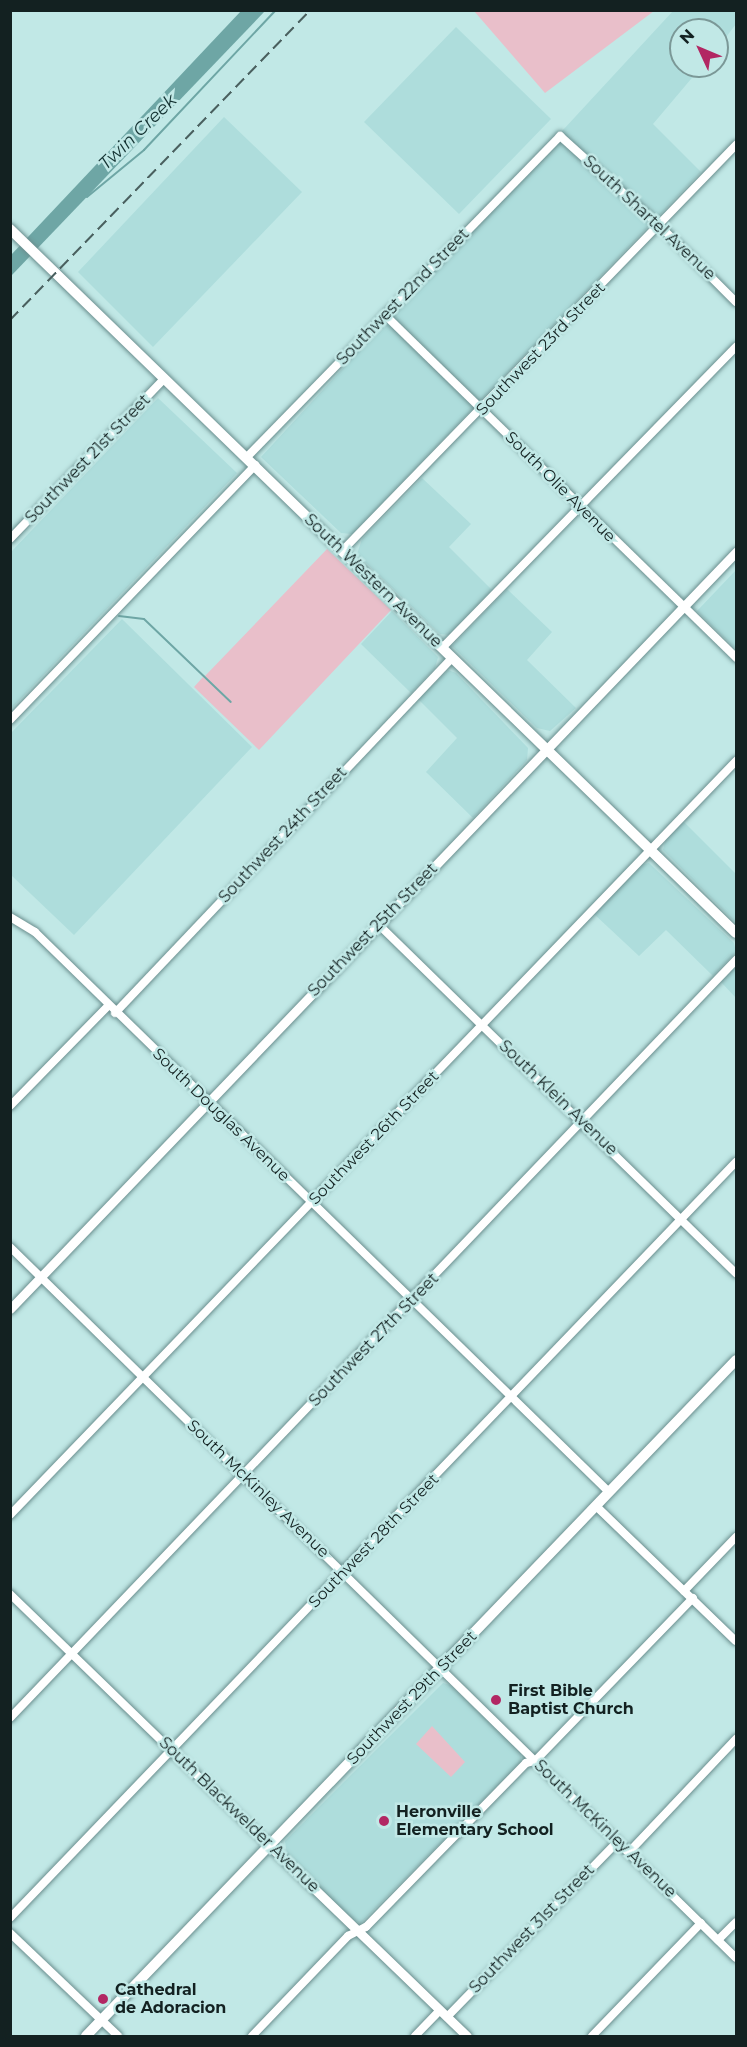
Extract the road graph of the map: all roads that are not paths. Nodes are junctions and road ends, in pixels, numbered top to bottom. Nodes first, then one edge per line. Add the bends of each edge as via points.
1 (560, 136) joint
2 (736, 145) edge
3 (659, 225) junction
4 (10, 229) edge
5 (736, 302) edge
6 (385, 315) junction
7 (736, 347) edge
8 (165, 378) junction
9 (483, 410) junction
10 (250, 462) junction
11 (580, 507) junction
12 (10, 539) edge
13 (342, 551) junction
14 (736, 552) edge
15 (683, 607) junction
16 (442, 648) junction
17 (452, 657) junction
18 (736, 658) edge
19 (10, 720) edge
20 (546, 748) junction
21 (736, 761) edge
22 (650, 849) junction
23 (11, 917) edge
24 (379, 925) junction
25 (736, 933) edge
26 (736, 960) edge
27 (108, 1006) junction
28 (115, 1013) junction
29 (483, 1025) junction
30 (208, 1103) junction
31 (10, 1106) edge
32 (583, 1121) junction
33 (736, 1162) edge
34 (312, 1203) junction
35 (682, 1220) junction
36 (10, 1246) edge
37 (736, 1273) edge
38 (41, 1277) junction
39 (413, 1299) junction
40 (10, 1309) edge
41 (736, 1360) edge
42 (142, 1377) junction
43 (510, 1398) junction
44 (244, 1475) junction
45 (609, 1492) junction
46 (596, 1506) junction
47 (10, 1515) edge
48 (736, 1537) edge
49 (344, 1572) junction
50 (684, 1591) junction
51 (10, 1594) edge
52 (693, 1598) junction
53 (736, 1641) edge
54 (72, 1654) junction
55 (440, 1669) junction
56 (10, 1718) edge
57 (736, 1739) edge
58 (172, 1750) junction
59 (535, 1761) junction
60 (618, 1841) junction
61 (270, 1846) junction
62 (629, 1852) junction
63 (10, 1918) edge
64 (736, 1922) edge
65 (701, 1923) junction
66 (359, 1931) junction
67 (10, 1933) edge
68 (718, 1940) junction
69 (736, 1958) edge
70 (443, 2013) junction
71 (101, 2021) junction
72 (86, 2037) edge
73 (118, 2037) edge
74 (252, 2037) edge
75 (415, 2037) edge
76 (467, 2037) edge
77 (592, 2037) edge

1 - 3 street, South Shartel Avenue
1 - 6 street, Southwest 22nd Street
2 - 3 street, Southwest 23rd Street
3 - 5 street, South Shartel Avenue
3 - 9 street, Southwest 23rd Street
4 - 8 main road, South Western Avenue
6 - 9 street, South Olie Avenue
6 - 10 street, Southwest 22nd Street
7 - 11 street
8 - 10 main road, South Western Avenue
8 - 12 street, Southwest 21st Street
9 - 11 street, South Olie Avenue
9 - 13 street, Southwest 23rd Street
10 - 13 main road, South Western Avenue
10 - 19 street, Southwest 22nd Street
11 - 15 street, South Olie Avenue
11 - 16 street
13 - 16 main road, South Western Avenue
14 - 15 street, Southwest 25th Street
15 - 18 street, South Olie Avenue
15 - 20 street, Southwest 25th Street
16 - 17 main road, South Western Avenue
17 - 20 main road, South Western Avenue
17 - 28 street, Southwest 24th Street
20 - 22 main road, South Western Avenue
20 - 24 street, Southwest 25th Street
21 - 22 street, Southwest 26th Street
22 - 25 main road, South Western Avenue
22 - 29 street, Southwest 26th Street
23 - 27 street, South Douglas Avenue via 35,932
24 - 29 street, South Klein Avenue
24 - 30 street, Southwest 25th Street
26 - 32 street, Southwest 27th Street
27 - 28 street, South Douglas Avenue
27 - 31 street
28 - 30 street, South Douglas Avenue
29 - 32 street, South Klein Avenue
29 - 34 street, Southwest 26th Street
30 - 34 street, South Douglas Avenue
30 - 38 street, Southwest 25th Street
32 - 35 street, South Klein Avenue
32 - 39 street, Southwest 27th Street
33 - 35 street, Southwest 28th Street
34 - 39 street, South Douglas Avenue
34 - 42 street, Southwest 26th Street
35 - 37 street, South Klein Avenue
35 - 43 street, Southwest 28th Street
36 - 38 street, South McKinley Avenue
38 - 40 street, Southwest 25th Street
38 - 42 street, South McKinley Avenue
39 - 43 street, South Douglas Avenue
39 - 44 street, Southwest 27th Street
41 - 45 main road, Southwest 29th Street
42 - 44 street, South McKinley Avenue
42 - 47 street, Southwest 26th Street
43 - 45 street, South Douglas Avenue
43 - 49 street, Southwest 28th Street
44 - 49 street, South McKinley Avenue
44 - 54 street, Southwest 27th Street
45 - 46 main road, Southwest 29th Street
46 - 50 street
46 - 55 main road, Southwest 29th Street
48 - 50 street
49 - 55 street, South McKinley Avenue
49 - 58 street, Southwest 28th Street
50 - 52 street
51 - 54 street, South Blackwelder Avenue
52 - 53 street
52 - 59 street
54 - 56 street, Southwest 27th Street
54 - 58 street, South Blackwelder Avenue
55 - 59 street, South McKinley Avenue
55 - 61 main road, Southwest 29th Street
57 - 62 street
58 - 61 street, South Blackwelder Avenue
58 - 63 street, Southwest 28th Street
59 - 60 street, South McKinley Avenue
59 - 66 street via 526,1763 396,1899
60 - 62 street, South McKinley Avenue
60 - 70 street, Southwest 31st Street
61 - 66 street, South Blackwelder Avenue
61 - 71 main road, Southwest 29th Street
62 - 65 street, South McKinley Avenue
64 - 68 street
65 - 68 street, South McKinley Avenue
65 - 77 street
66 - 70 street, South Blackwelder Avenue
66 - 74 street via 348,1936
67 - 71 street
68 - 69 street, South McKinley Avenue
70 - 75 street, Southwest 31st Street
70 - 76 street, South Blackwelder Avenue
71 - 72 main road, Southwest 29th Street
71 - 73 street

